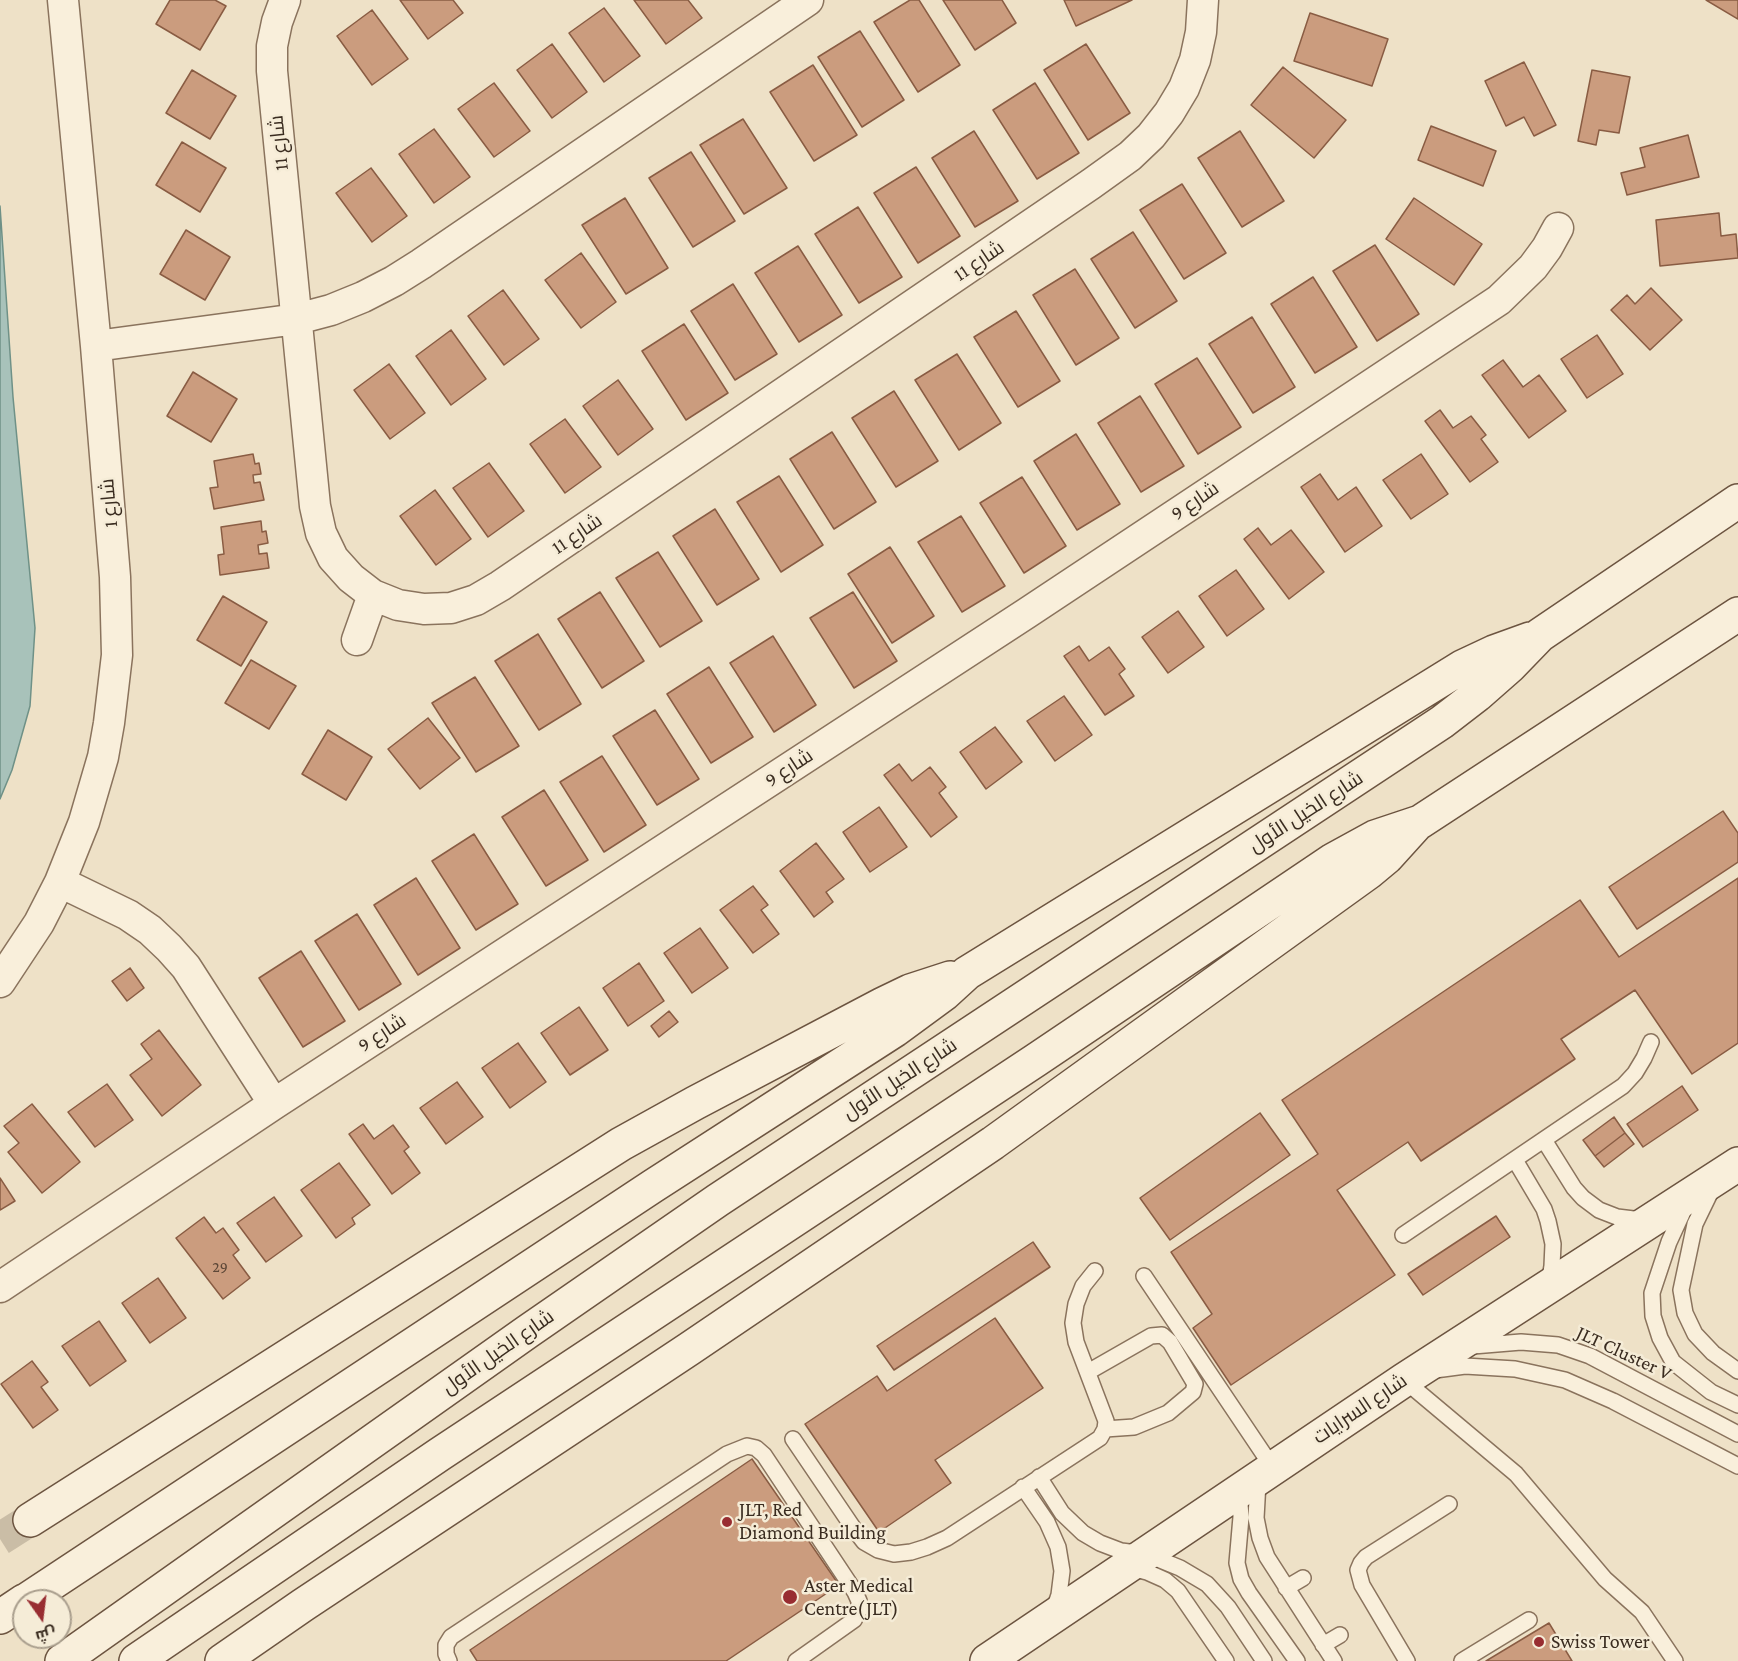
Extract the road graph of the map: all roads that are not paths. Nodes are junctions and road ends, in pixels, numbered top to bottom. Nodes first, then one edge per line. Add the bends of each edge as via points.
1 (63, 0) edge
2 (285, 0) edge
3 (808, 0) edge
4 (1210, 1) edge
5 (1558, 228) dead end
6 (297, 319) junction
7 (96, 346) junction
8 (1738, 501) edge
9 (373, 595) junction
10 (1738, 614) edge
11 (1540, 635) junction
12 (357, 640) dead end
13 (1420, 822) junction
14 (60, 882) junction
15 (967, 973) junction
16 (0, 982) edge
17 (1651, 1042) dead end
18 (274, 1104) junction
19 (1544, 1140) junction
20 (1515, 1160) junction
21 (1715, 1180) edge
22 (1657, 1218) junction
23 (1403, 1234) dead end
24 (1095, 1271) dead end
25 (1144, 1276) dead end
26 (0, 1287) edge
27 (1548, 1287) junction
28 (1449, 1351) junction
29 (1738, 1371) edge
30 (1088, 1372) junction
31 (1409, 1376) junction
32 (1738, 1405) edge
33 (1105, 1429) junction
34 (1738, 1434) edge
35 (793, 1438) dead end
36 (1738, 1466) edge
37 (1039, 1477) junction
38 (1257, 1479) junction
39 (1023, 1487) junction
40 (1449, 1504) dead end
41 (30, 1520) tunnel mouth
42 (1136, 1561) junction
43 (1303, 1578) dead end
44 (1286, 1588) junction
45 (42, 1589) edge
46 (1051, 1618) junction
47 (1529, 1620) dead end
48 (1340, 1635) dead end
49 (1024, 1636) junction
50 (1323, 1645) junction
51 (1220, 1659) edge
52 (62, 1661) edge
53 (136, 1661) edge
54 (222, 1661) edge
55 (449, 1661) edge
56 (796, 1661) edge
57 (970, 1661) edge
58 (987, 1661) edge
59 (1264, 1661) edge
60 (1297, 1661) edge
61 (1334, 1661) edge
62 (1407, 1661) edge
63 (1462, 1661) edge
64 (1675, 1661) edge

1 - 7 street, شارع 1
2 - 6 street, شارع 11 via 272,46 272,71
3 - 6 street via 394,281 342,306
4 - 9 street, شارع 11 via 1195,60 1169,113 1130,156 1091,184 476,600 451,608 424,609 398,605
5 - 18 street, شارع 9 via 1533,267 1499,300
6 - 7 street
6 - 9 street, شارع 11 via 321,533 333,558
7 - 14 street, شارع 1 via 115,577 117,655 103,757 84,822
8 - 11 main road, شارع الخيل الأول
9 - 12 street
10 - 13 main road
11 - 15 main road via 1462,667
11 - 52 main road, شارع الخيل الأول via 1494,681 1443,722 698,1213
13 - 53 main road via 1375,837 1333,860
13 - 54 main road via 1369,872 993,1143
14 - 16 street, شارع 1 via 39,923
14 - 18 street via 128,915 169,948 186,967
15 - 41 main road via 884,1004 621,1144
15 - 45 main road via 895,1030
17 - 19 lane via 1635,1073 1623,1086
18 - 26 street, شارع 9
19 - 20 lane
19 - 22 lane via 1574,1188 1599,1210 1627,1219
20 - 23 lane
20 - 27 lane via 1548,1221 1553,1244
21 - 22 main road, شارع السرايات
21 - 29 lane via 1695,1224 1681,1290 1685,1313 1695,1334
21 - 32 lane, JLT Cluster V via 1679,1217 1652,1293 1653,1316 1673,1362 1711,1392
22 - 27 main road, شارع السرايات
24 - 30 lane via 1083,1286 1073,1323
25 - 38 lane
27 - 28 main road, شارع السرايات
28 - 31 main road, شارع السرايات
28 - 34 lane, JLT Cluster V via 1521,1342 1558,1345 1590,1356
30 - 33 lane via 1106,1421
30 - 33 lane via 1151,1336 1162,1335 1195,1384 1193,1392 1168,1413 1134,1427
31 - 36 lane via 1465,1366 1515,1369 1565,1380
31 - 38 main road, شارع السرايات
31 - 64 lane via 1516,1474 1605,1579 1642,1612
33 - 37 lane via 1100,1438
35 - 39 lane via 864,1542 894,1554 947,1538
37 - 39 lane
37 - 42 lane via 1062,1514 1083,1533
38 - 42 main road, شارع السرايات
38 - 44 lane via 1260,1538
38 - 60 lane via 1241,1517 1237,1563 1249,1593
39 - 46 lane via 1047,1522 1058,1547 1062,1571
40 - 62 lane via 1366,1557 1358,1570 1362,1585
42 - 46 main road, شارع السرايات
42 - 51 lane via 1178,1591
42 - 59 lane via 1180,1568 1207,1584
43 - 44 lane
44 - 50 lane
46 - 49 main road, شارع السرايات
47 - 63 lane
48 - 50 lane
49 - 57 lane
49 - 58 main road, شارع السرايات
50 - 61 lane
55 - 56 lane via 446,1645 457,1632 728,1454 747,1446 764,1455 859,1601 854,1620

